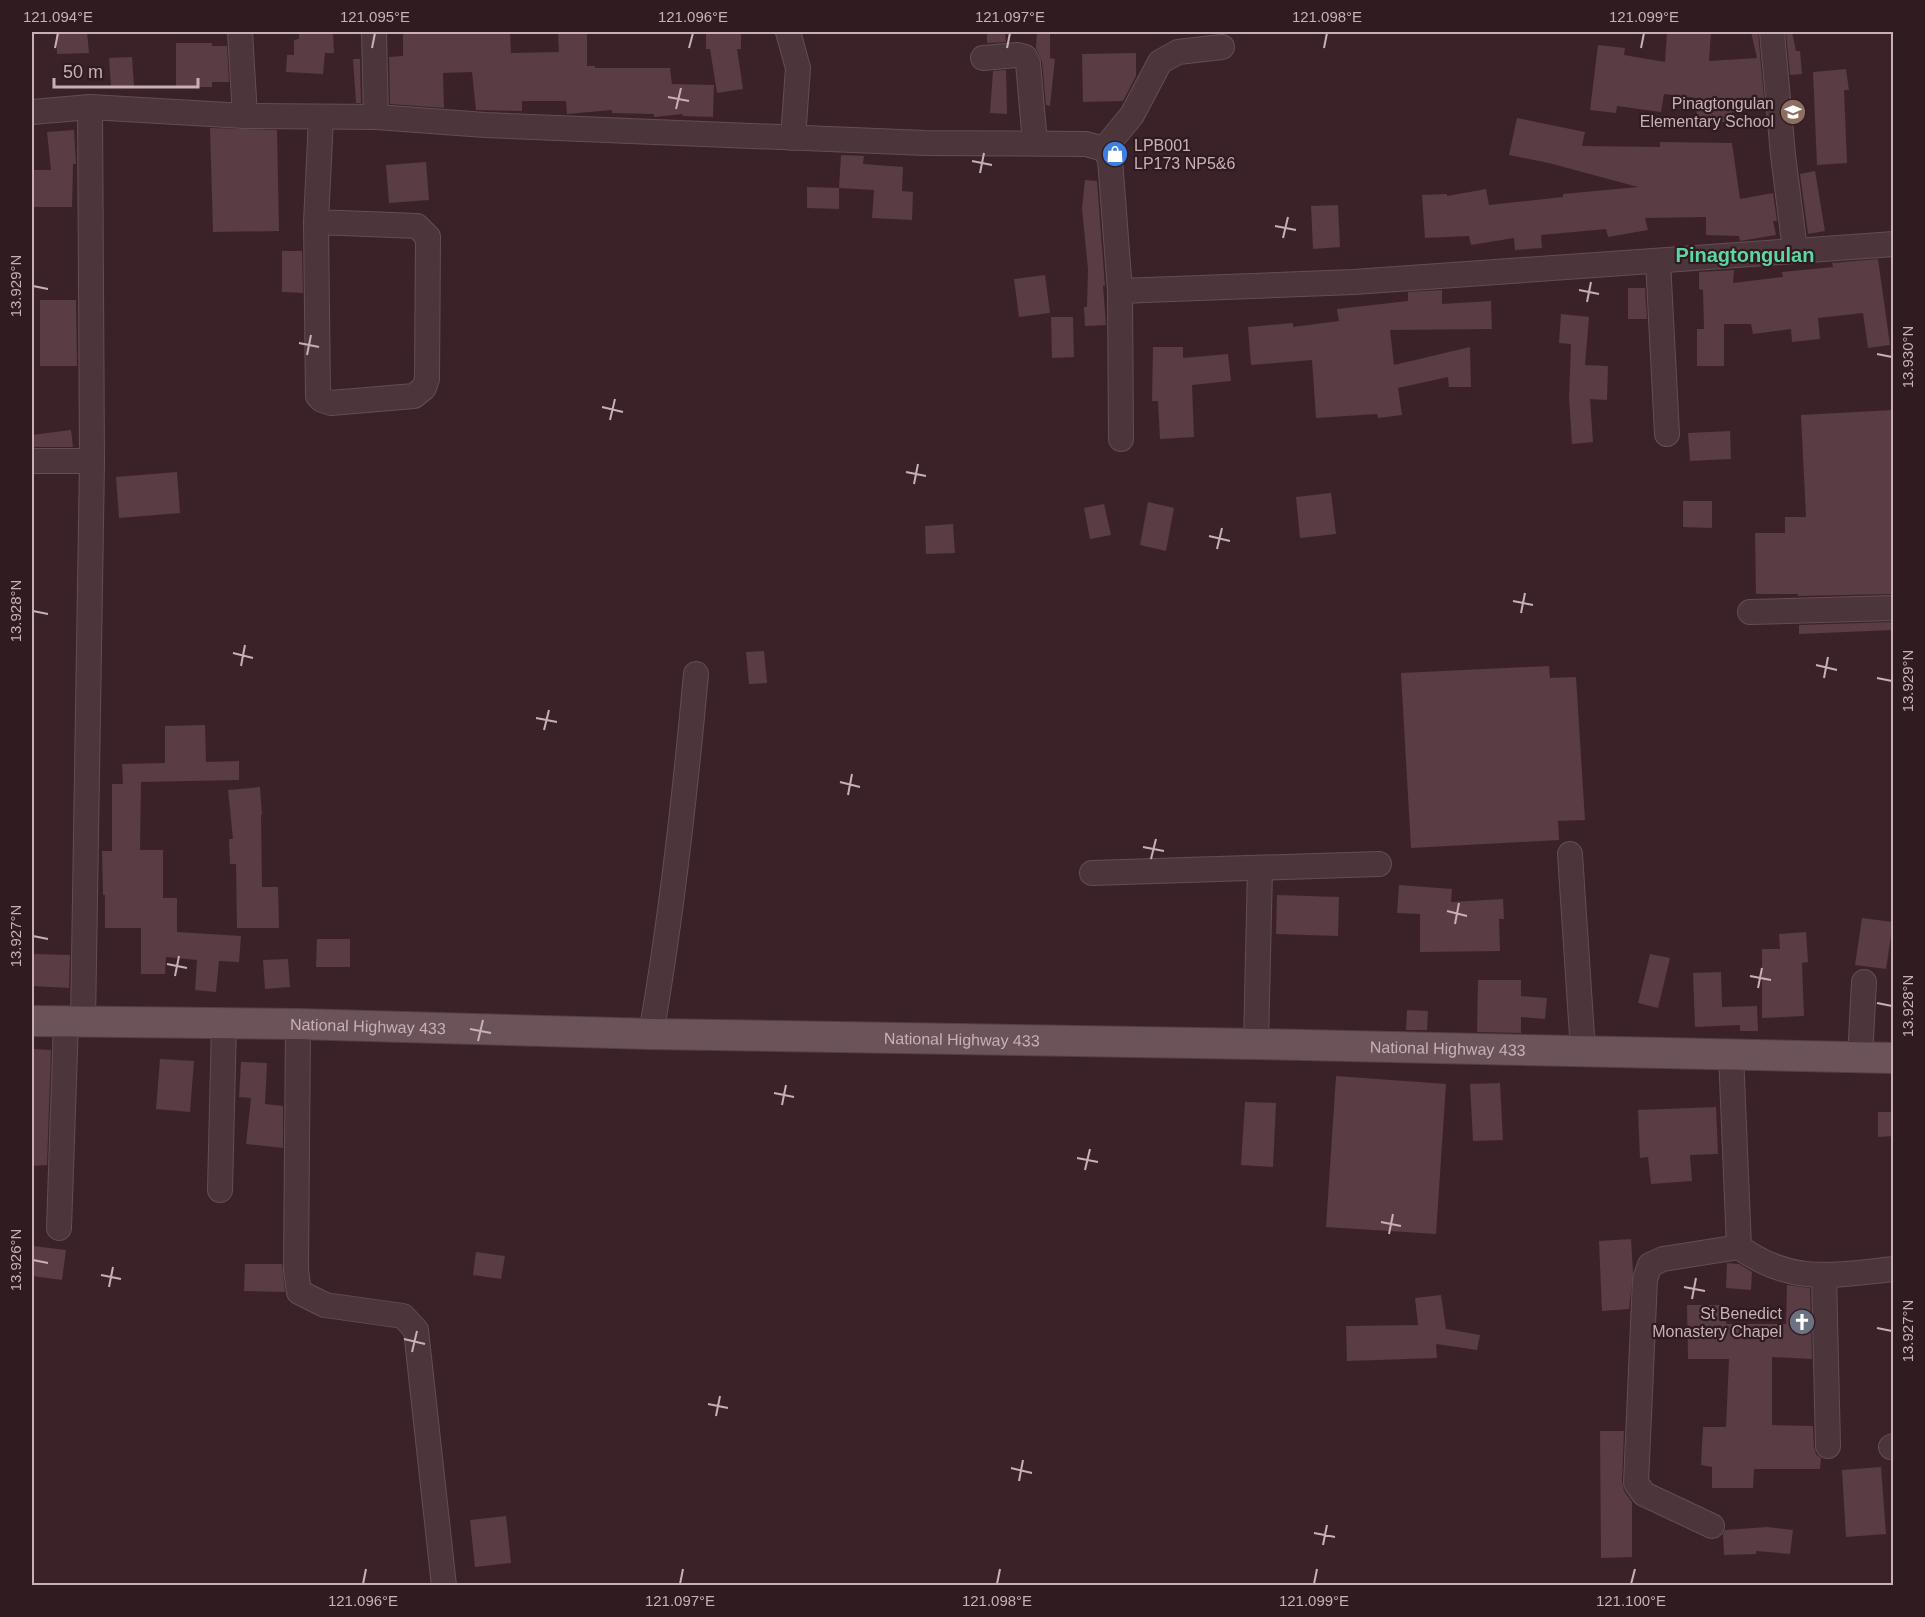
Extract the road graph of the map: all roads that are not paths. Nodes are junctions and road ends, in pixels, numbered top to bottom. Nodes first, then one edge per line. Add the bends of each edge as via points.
1 (240, 32) edge
2 (374, 32) edge
3 (788, 32) edge
4 (1772, 32) edge
5 (1222, 47) dead end
6 (983, 58) dead end
7 (90, 107) junction
8 (32, 112) edge
9 (245, 116) junction
10 (376, 117) junction
11 (321, 118) junction
12 (793, 138) junction
13 (1035, 143) junction
14 (1104, 149) junction
15 (316, 222) junction
16 (1893, 244) edge
17 (1795, 250) junction
18 (1658, 261) junction
19 (1120, 291) junction
20 (1668, 434) dead end
21 (1121, 439) dead end
22 (32, 461) edge
23 (92, 461) junction
24 (1893, 608) edge
25 (1750, 612) dead end
26 (696, 675) dead end
27 (1570, 854) dead end
28 (1379, 864) dead end
29 (1260, 868) junction
30 (1092, 873) dead end
31 (1864, 982) dead end
32 (32, 1021) edge
33 (75, 1022) junction
34 (224, 1023) junction
35 (298, 1024) junction
36 (651, 1034) junction
37 (1256, 1044) junction
38 (1583, 1051) junction
39 (1731, 1054) junction
40 (1860, 1058) junction
41 (1893, 1058) edge
42 (220, 1190) dead end
43 (59, 1228) dead end
44 (1739, 1247) junction
45 (1893, 1269) edge
46 (1824, 1276) junction
47 (1828, 1446) dead end
48 (1712, 1526) dead end
49 (444, 1586) edge

1 - 9 street
2 - 10 street
3 - 12 street via 798,68
4 - 17 street
5 - 14 street via 1178,52 1160,62 1132,115
6 - 13 street via 1025,57
7 - 8 street
7 - 9 street
7 - 23 street
9 - 11 street
10 - 11 street
10 - 12 street
11 - 15 street
12 - 13 street
13 - 14 street via 1086,144
14 - 19 street via 1110,159 1114,187
15 - 15 street via 318,396 331,403 414,396 421,392 427,379 428,237 417,226
16 - 17 street
17 - 18 street
18 - 19 street via 1354,282
18 - 20 street
19 - 21 street
22 - 23 street
23 - 33 street
24 - 25 street
26 - 36 street via 669,929
27 - 38 street
28 - 29 street
29 - 30 street
29 - 37 street
31 - 40 street
32 - 33 main road, National Highway 433
33 - 34 main road, National Highway 433
33 - 43 street
34 - 35 main road, National Highway 433
34 - 42 street
35 - 36 main road, National Highway 433
35 - 49 street via 299,1293 325,1305 403,1316 416,1330
36 - 37 main road, National Highway 433
37 - 38 main road, National Highway 433
38 - 39 main road, National Highway 433
39 - 40 main road, National Highway 433
39 - 44 street
40 - 41 main road, National Highway 433
44 - 46 street via 1757,1260 1790,1272
44 - 48 street via 1663,1259 1650,1265 1644,1280 1636,1484 1644,1494
45 - 46 street
46 - 47 street

